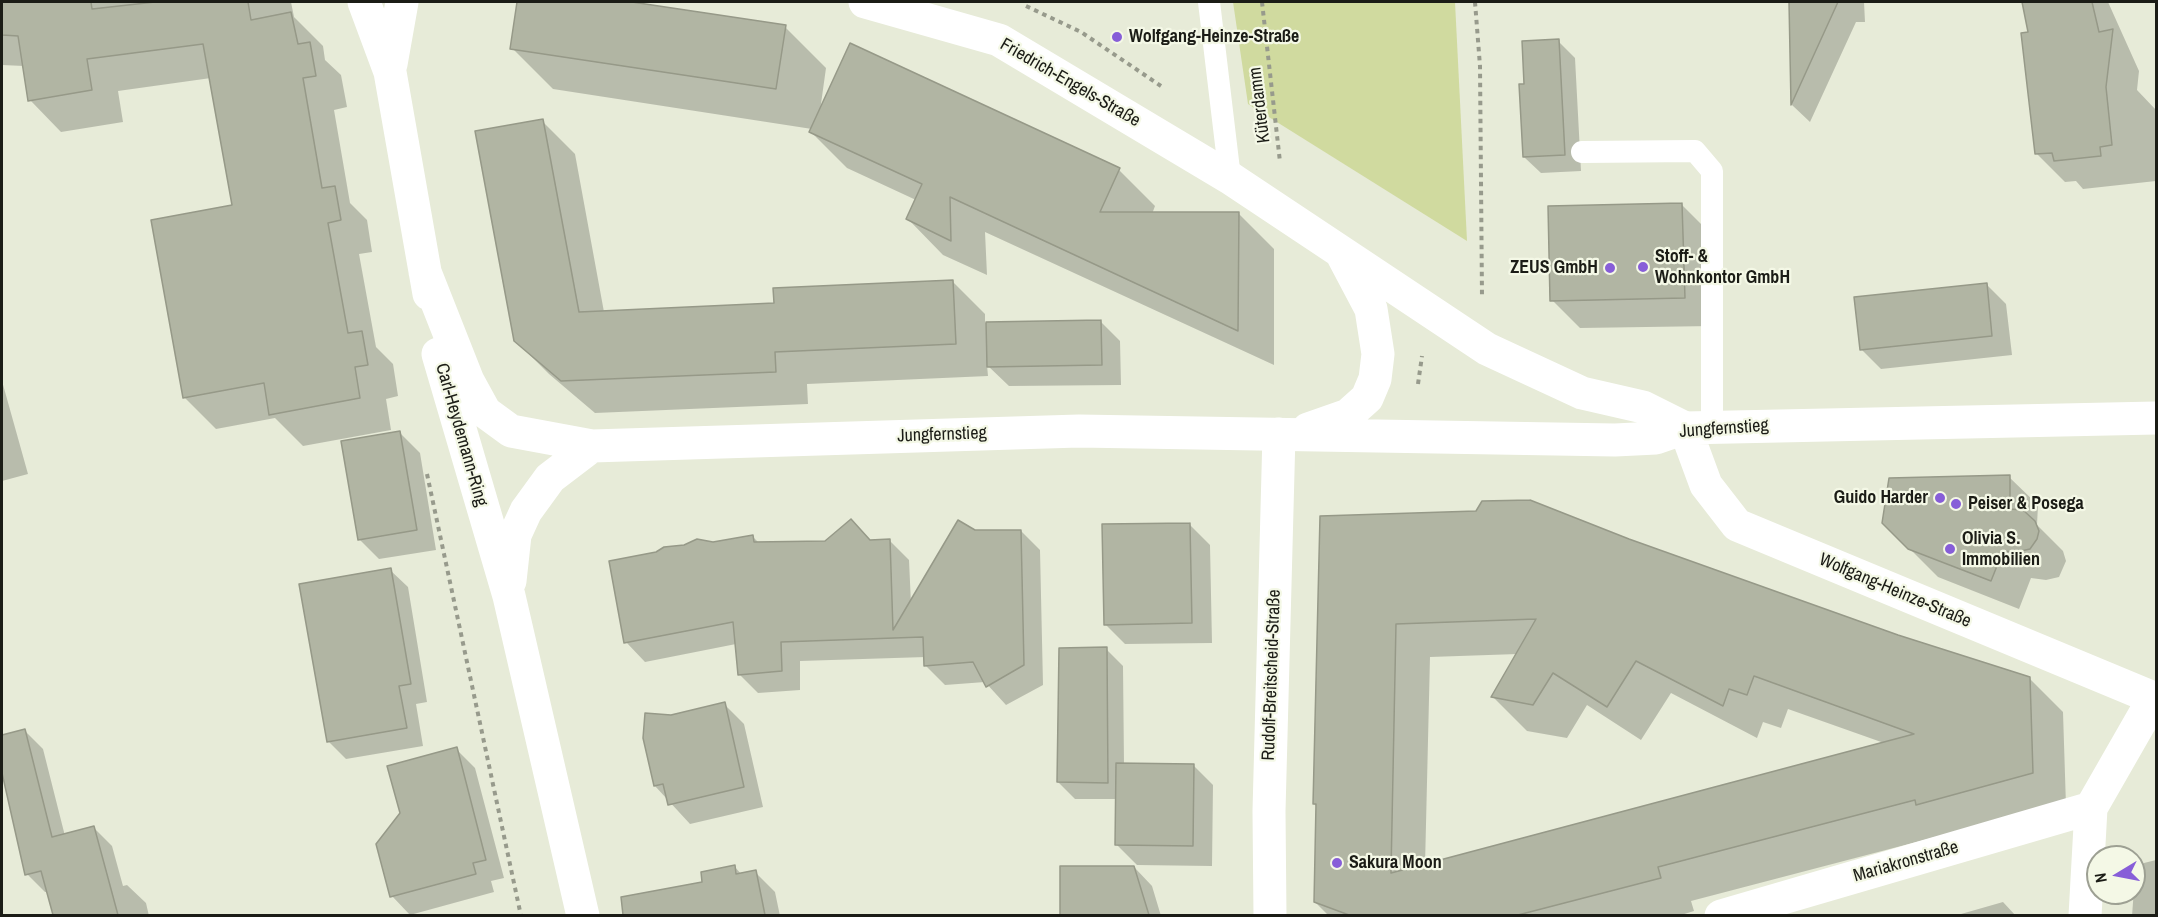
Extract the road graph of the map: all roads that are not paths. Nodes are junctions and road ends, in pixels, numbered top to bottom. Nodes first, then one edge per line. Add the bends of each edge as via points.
1 (364, 2) edge
2 (402, 2) edge
3 (865, 2) edge
4 (1209, 2) edge
5 (390, 72) junction
6 (1582, 152) dead end
7 (1230, 178) junction
8 (1341, 252) junction
9 (425, 272) junction
10 (2157, 418) edge
11 (1698, 428) junction
12 (1286, 434) junction
13 (592, 446) junction
14 (509, 596) junction
15 (2155, 698) edge
16 (2091, 808) junction
17 (583, 915) edge
18 (1270, 915) edge
19 (1721, 915) edge
20 (2085, 915) edge

1 - 5 main road
2 - 5 main road
3 - 7 main road, Friedrich-Engels-Straße via 999,40
4 - 7 lane
5 - 9 main road, Carl-Heydemann-Ring
6 - 11 lane via 1695,152 1712,171
7 - 8 main road, Jungfernstieg
8 - 11 main road via 1487,349 1582,393 1643,407
8 - 12 main road, Jungfernstieg via 1371,309 1378,354 1375,379 1367,398 1348,415
9 - 13 main road, Carl-Heydemann-Ring via 468,381 485,412 511,431
9 - 14 main road, Carl-Heydemann-Ring via 439,356
10 - 11 main road, Jungfernstieg
11 - 12 main road, Jungfernstieg via 1656,438 1615,440
11 - 15 main road, Wolfgang-Heinze-Straße via 1706,485 1737,525
12 - 13 main road, Jungfernstieg via 1079,431
12 - 18 main road, Rudolf-Breitscheid-Straße via 1269,811
13 - 14 main road, Carl-Heydemann-Ring via 550,478 526,511 515,535
14 - 17 main road, Carl-Heydemann-Ring
15 - 16 main road
16 - 19 main road, Mariakronstraße
16 - 20 main road

